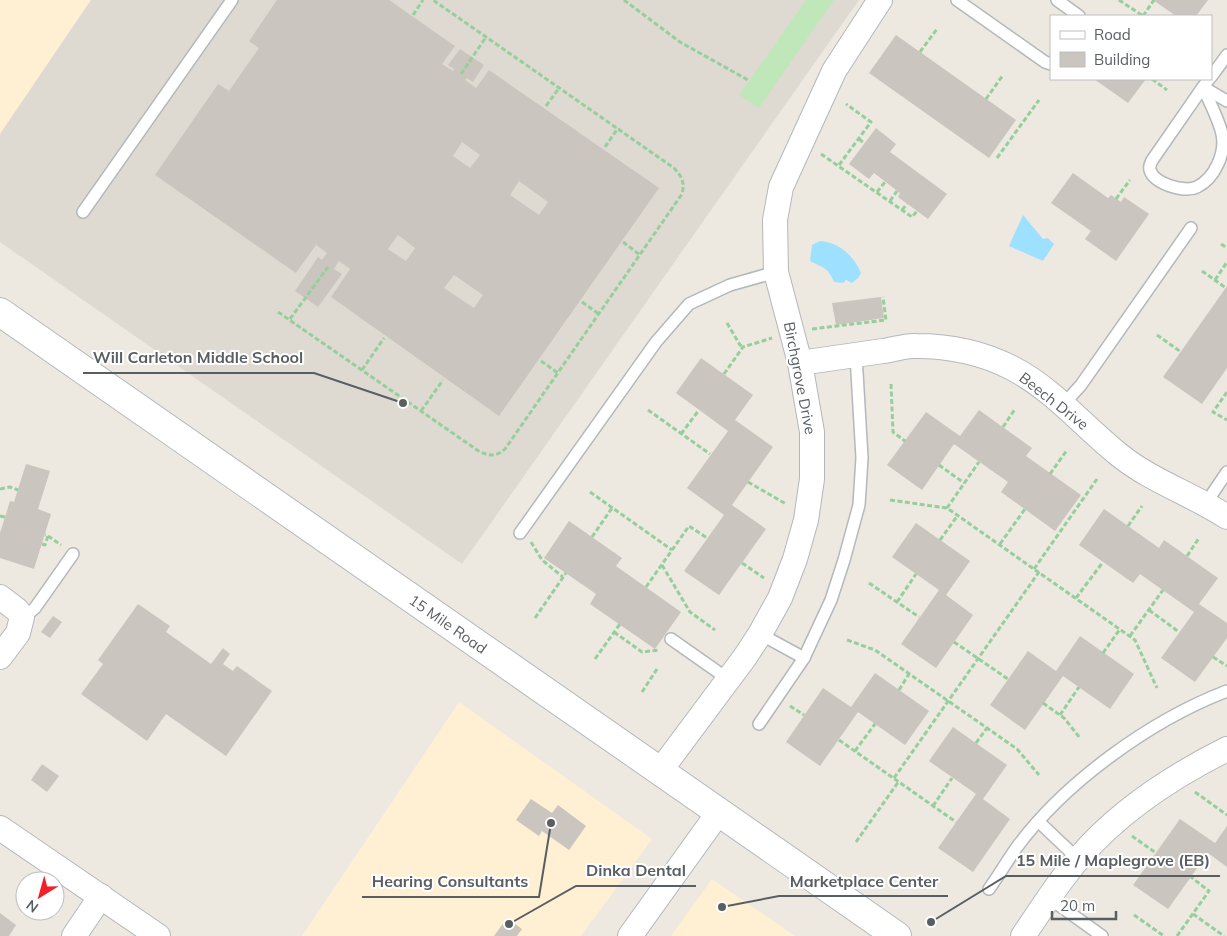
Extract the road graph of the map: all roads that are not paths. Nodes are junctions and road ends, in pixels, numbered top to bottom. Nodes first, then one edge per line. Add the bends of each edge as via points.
1 (232, 0) edge
2 (880, 0) edge
3 (957, 0) edge
4 (1056, 0) edge
5 (1078, 15) edge
6 (1227, 54) edge
7 (1050, 64) edge
8 (1212, 75) edge
9 (1208, 81) edge
10 (1227, 101) edge
11 (83, 212) dead end
12 (1191, 228) dead end
13 (776, 272) junction
14 (0, 312) edge
15 (856, 355) junction
16 (800, 363) junction
17 (1063, 405) junction
18 (1227, 472) edge
19 (1206, 503) junction
20 (1227, 517) edge
21 (525, 536) road end
22 (69, 552) road end
23 (0, 597) edge
24 (22, 617) junction
25 (760, 634) junction
26 (668, 644) road end
27 (0, 657) edge
28 (804, 658) junction
29 (728, 679) junction
30 (1227, 692) edge
31 (759, 724) dead end
32 (1227, 749) edge
33 (660, 771) junction
34 (719, 812) junction
35 (1039, 822) junction
36 (0, 828) edge
37 (1078, 859) junction
38 (989, 889) dead end
39 (101, 896) junction
40 (1049, 898) junction
41 (74, 936) edge
42 (158, 936) edge
43 (630, 936) edge
44 (897, 936) edge
45 (1023, 936) edge
46 (1102, 936) edge

1 - 11 lane
2 - 13 street, Birchgrove Drive via 834,72 782,187 775,220
3 - 7 lane
4 - 5 lane
6 - 8 lane
9 - 9 lane via 1150,164 1154,176 1175,188 1196,188 1220,159 1222,134
9 - 10 lane
12 - 17 lane via 1081,385
13 - 16 street, Birchgrove Drive
13 - 21 lane via 730,285 689,304 656,342
14 - 33 main road, 15 Mile Road
15 - 16 street, Beech Drive
15 - 17 street, Beech Drive via 915,346 949,348 983,356 1013,368
15 - 28 lane via 862,458 859,505 831,600
16 - 25 street, Birchgrove Drive via 812,432 812,479 806,520 780,598
17 - 19 street, Beech Drive via 1119,455 1155,478
18 - 19 lane
19 - 20 street, Beech Drive
22 - 24 lane via 35,608
23 - 24 street
24 - 27 street via 18,633
25 - 28 lane
25 - 29 street, Birchgrove Drive
26 - 29 lane
28 - 31 lane
29 - 33 street, Birchgrove Drive
30 - 35 lane via 1162,722 1114,754 1072,788
32 - 37 street via 1149,796 1096,839
33 - 34 main road, 15 Mile Road
34 - 43 street
34 - 44 main road, 15 Mile Road
35 - 37 lane
35 - 38 lane
36 - 39 street
37 - 40 street
39 - 41 street
39 - 42 street
40 - 45 street
40 - 46 lane

